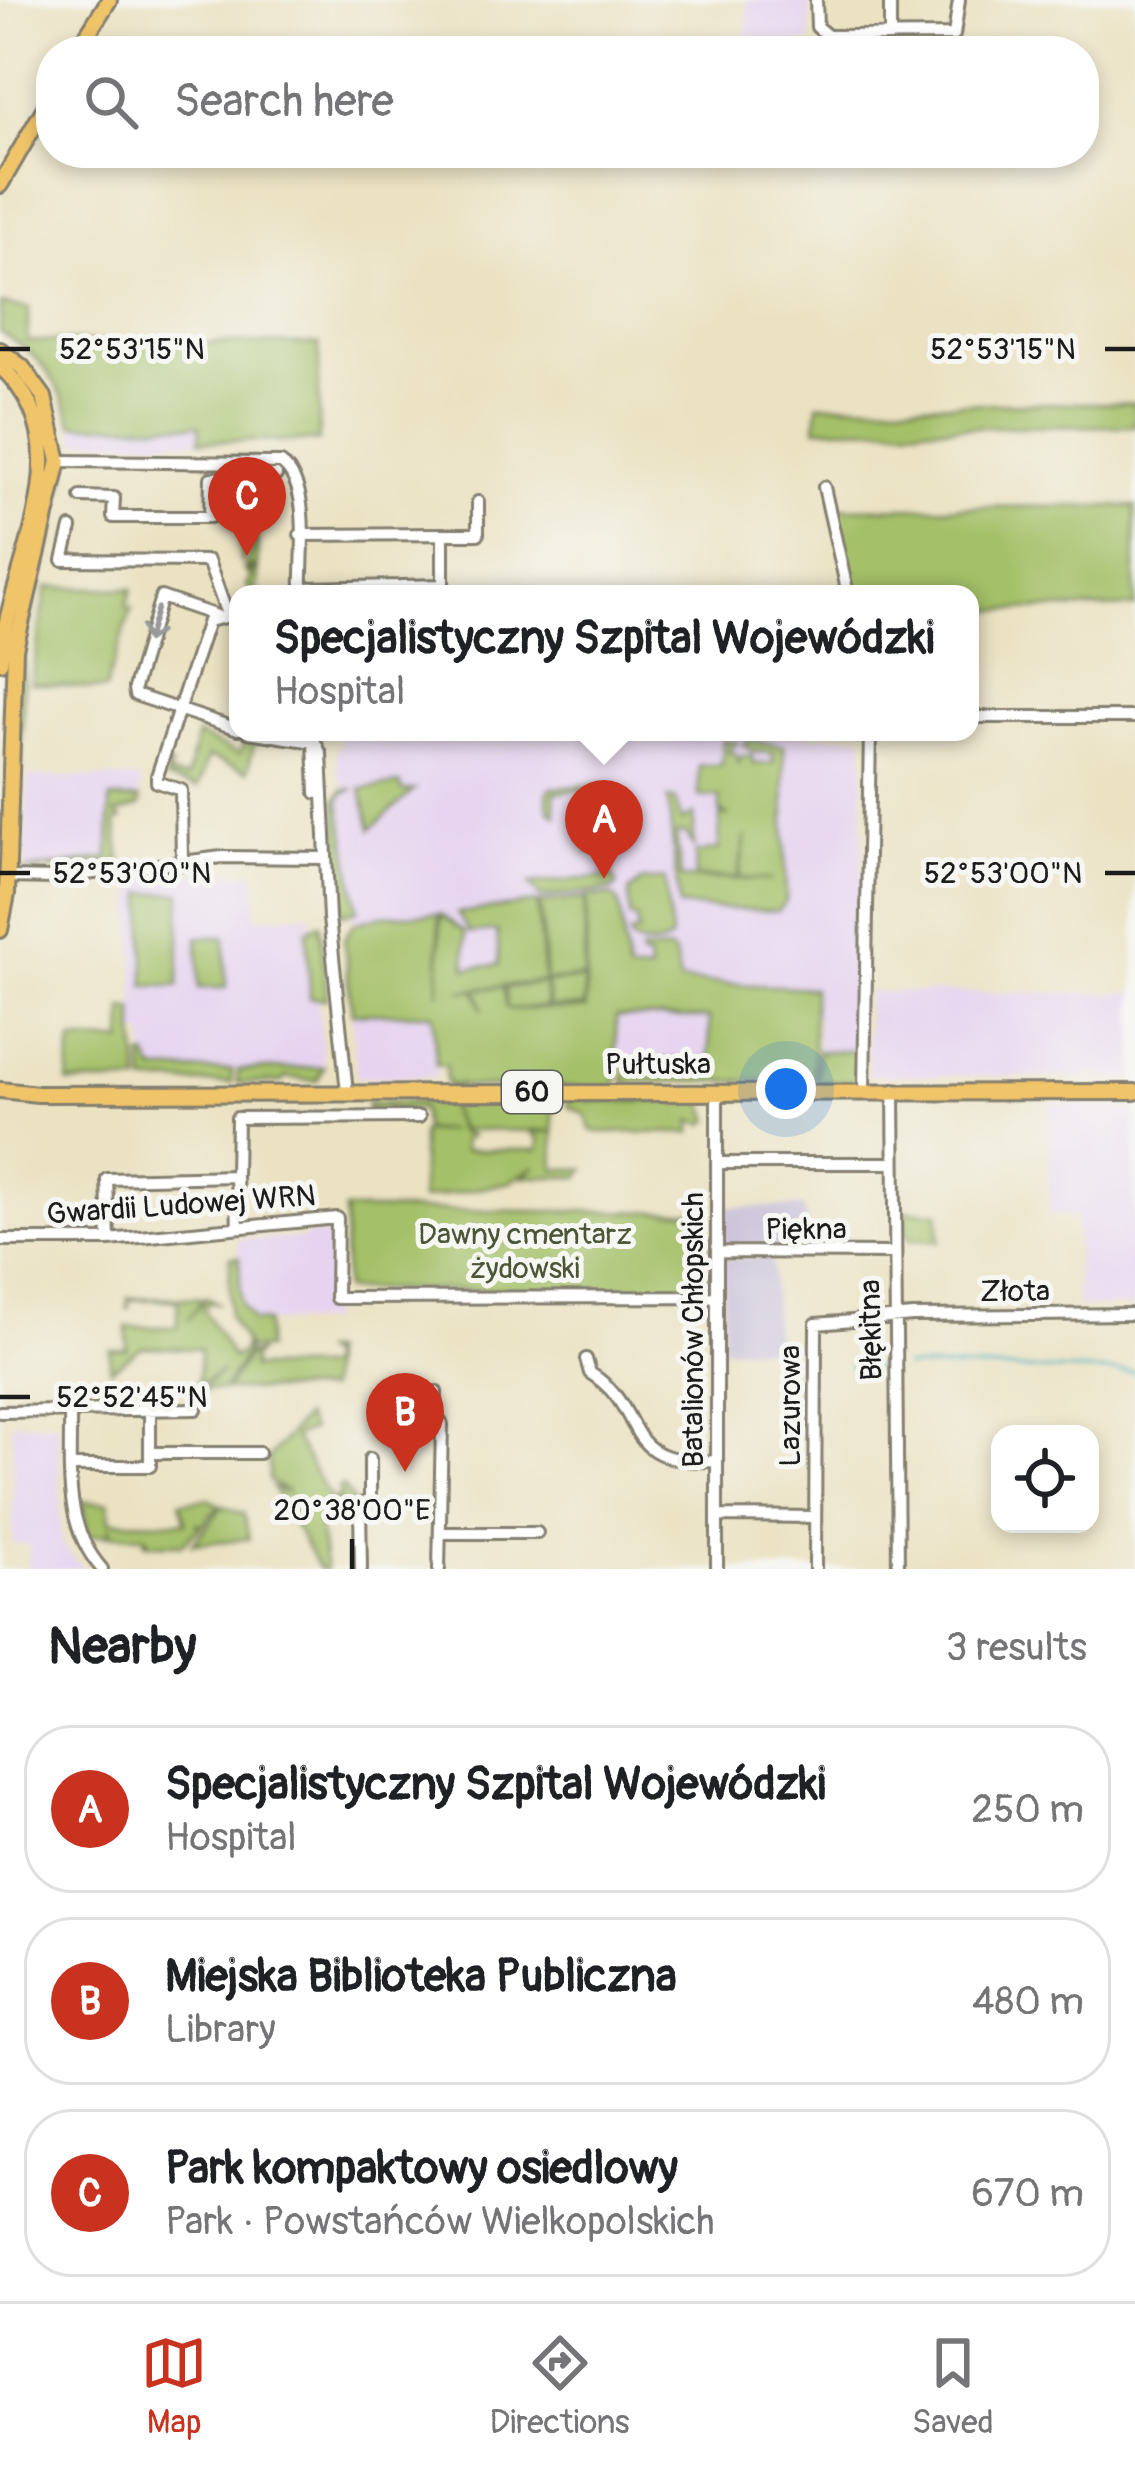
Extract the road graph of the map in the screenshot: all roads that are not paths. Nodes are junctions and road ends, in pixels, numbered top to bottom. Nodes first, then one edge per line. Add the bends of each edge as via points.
1 (109, 0) edge
2 (817, 0) edge
3 (890, 0) edge
4 (958, 0) edge
5 (86, 36) edge
6 (890, 36) junction
7 (36, 123) edge
8 (0, 185) edge
9 (0, 350) edge
10 (0, 366) edge
11 (211, 460) junction
12 (59, 461) junction
13 (276, 475) dead end
14 (211, 478) junction
15 (824, 487) dead end
16 (81, 497) dead end
17 (478, 502) dead end
18 (71, 529) dead end
19 (443, 534) junction
20 (300, 535) junction
21 (302, 585) edge
22 (443, 585) edge
23 (846, 585) edge
24 (227, 615) edge
25 (0, 662) edge
26 (179, 709) junction
27 (1135, 716) edge
28 (979, 717) edge
29 (229, 726) edge
30 (312, 741) edge
31 (870, 741) edge
32 (325, 858) junction
33 (182, 864) junction
34 (8, 877) junction
35 (0, 930) edge
36 (0, 1090) edge
37 (864, 1090) junction
38 (894, 1090) junction
39 (717, 1091) junction
40 (1135, 1092) edge
41 (347, 1093) junction
42 (38, 1094) junction
43 (0, 1101) edge
44 (418, 1117) dead end
45 (717, 1163) junction
46 (893, 1163) junction
47 (236, 1176) junction
48 (238, 1227) junction
49 (0, 1240) edge
50 (109, 1240) junction
51 (717, 1252) junction
52 (894, 1253) junction
53 (716, 1297) junction
54 (1135, 1314) edge
55 (895, 1320) junction
56 (586, 1359) dead end
57 (436, 1392) dead end
58 (196, 1409) dead end
59 (70, 1410) junction
60 (150, 1410) junction
61 (0, 1412) edge
62 (151, 1453) junction
63 (260, 1454) dead end
64 (370, 1460) dead end
65 (717, 1462) junction
66 (71, 1466) junction
67 (717, 1516) junction
68 (814, 1517) junction
69 (440, 1533) junction
70 (537, 1533) dead end
71 (102, 1569) edge
72 (361, 1569) edge
73 (439, 1569) edge
74 (717, 1569) edge
75 (814, 1569) edge
76 (898, 1569) edge

1 - 5 main road
2 - 6 street via 817,27 828,36
3 - 6 street
4 - 6 street via 954,35
7 - 8 main road
9 - 12 main road via 44,397
10 - 25 main road via 31,402 45,460
11 - 12 street
11 - 14 street
11 - 20 street via 286,466 298,491
12 - 34 main road via 18,629
13 - 14 street
14 - 16 street via 210,517 113,517 114,498
15 - 23 street
17 - 19 street via 478,534
18 - 24 street via 63,560 208,561
19 - 20 street
19 - 22 street
20 - 21 street
24 - 26 street via 201,635
24 -> 26 street via 161,597 134,688
26 - 29 street
26 - 33 street via 157,782 181,790
27 - 28 street
30 - 32 street
31 - 37 street
32 - 33 street
32 - 41 street
33 - 34 street
34 - 35 main road
36 - 42 main road, Pułtuska / 60
37 - 38 main road, Pułtuska / 60
37 - 39 main road, Pułtuska / 60
38 - 40 main road, Pułtuska / 60
38 - 46 street, Błękitna
39 - 41 main road, Pułtuska / 60
39 - 45 street, Batalionów Chłopskich
41 - 42 main road, Pułtuska / 60
42 - 43 main road, Pułtuska / 60
44 - 47 street via 237,1118
45 - 46 street
45 - 51 street, Batalionów Chłopskich
46 - 52 street, Błękitna
47 - 48 street
47 - 50 street via 107,1179
48 - 50 street, Gwardii Ludowej WRN
48 - 53 street, Gwardii Ludowej WRN via 337,1218 336,1298
49 - 50 street, Gwardii Ludowej WRN
51 - 52 street, Piękna
51 - 53 street, Batalionów Chłopskich
52 - 55 street, Błękitna
53 - 65 street, Batalionów Chłopskich
54 - 55 street, Złota
55 - 68 street, Lazurowa via 824,1319 813,1331
55 - 76 street, Błękitna
56 - 65 street via 641,1444 673,1459
57 - 69 street
58 - 60 street
59 - 60 street
59 - 61 street
59 - 66 street
60 - 62 street
62 - 63 street
62 - 66 street via 150,1466
64 - 72 street via 370,1500 360,1505
65 - 67 street, Batalionów Chłopskich
66 - 71 street via 73,1518
67 - 68 street
67 - 74 street, Batalionów Chłopskich
68 - 75 street, Lazurowa
69 - 70 street
69 - 73 street

